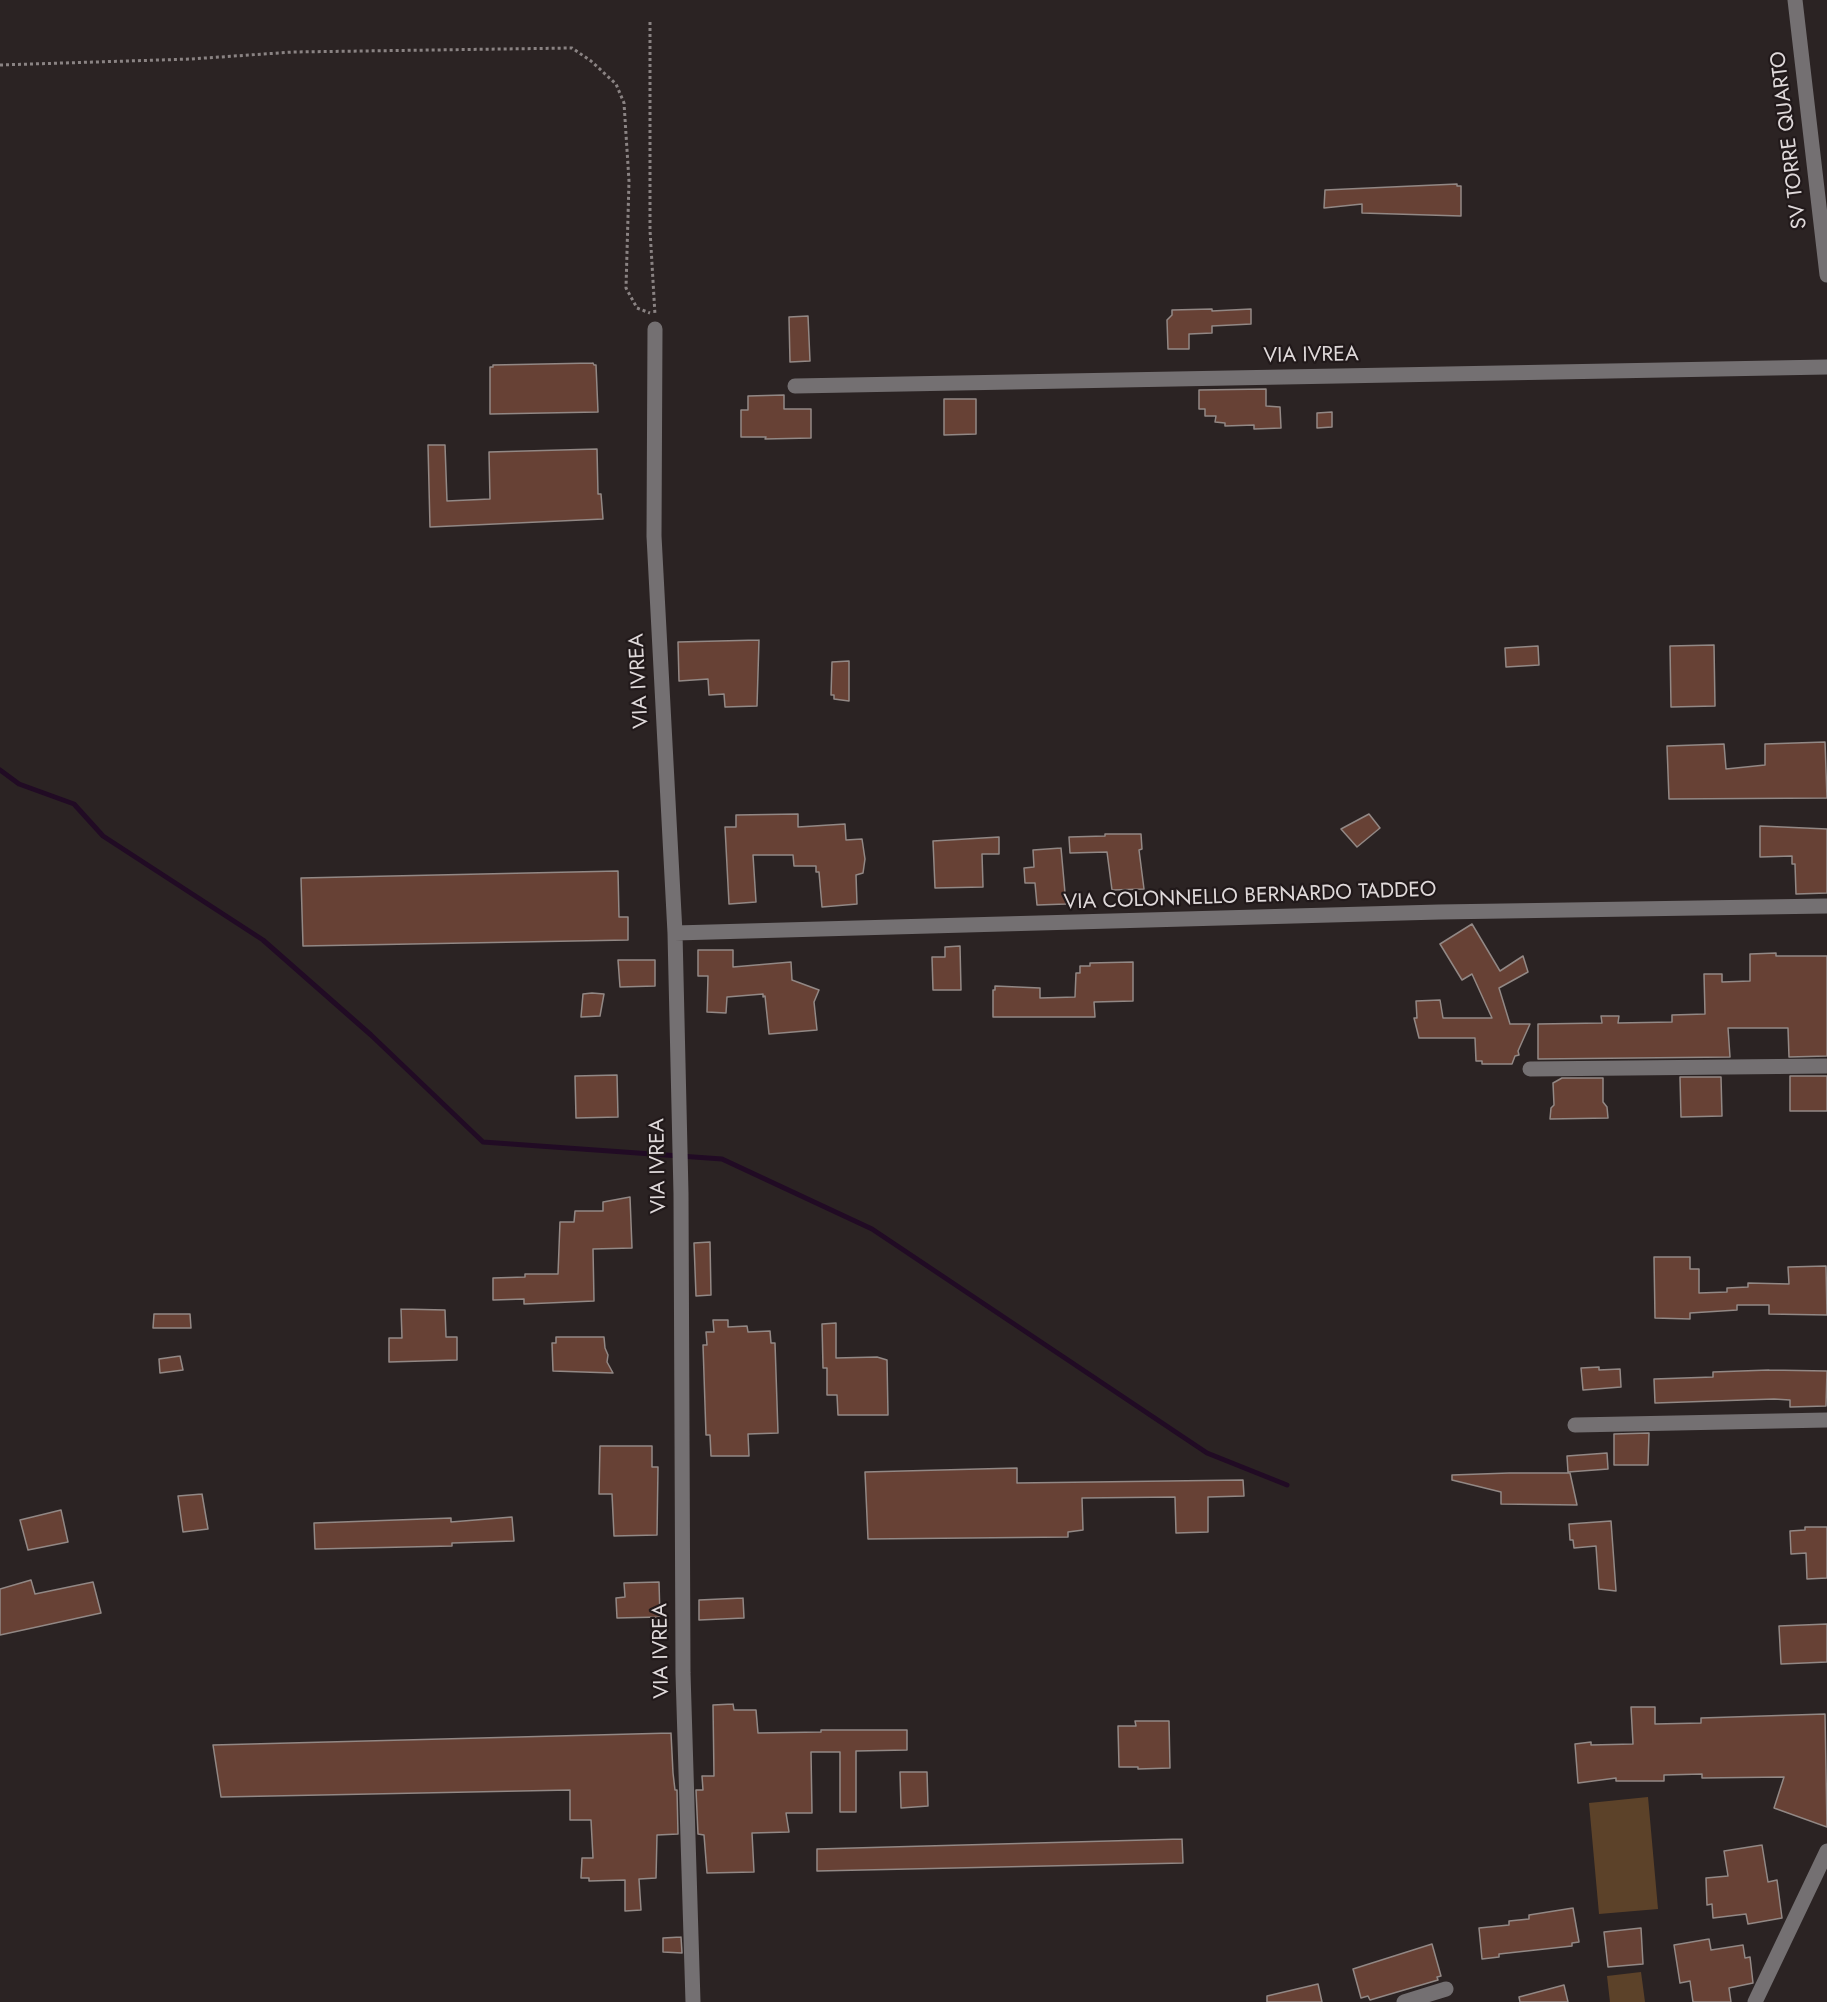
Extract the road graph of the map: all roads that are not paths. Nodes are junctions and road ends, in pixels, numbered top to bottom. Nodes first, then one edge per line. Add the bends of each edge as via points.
1 (1795, 0) edge
2 (1827, 275) edge
3 (655, 322) road end
4 (1827, 367) edge
5 (795, 386) dead end
6 (1827, 906) edge
7 (675, 933) junction
8 (1827, 1066) edge
9 (1530, 1069) dead end
10 (1827, 1420) edge
11 (1575, 1425) dead end
12 (1825, 1861) edge
13 (1446, 1989) dead end
14 (693, 2002) edge
15 (1404, 2002) edge
16 (1755, 2002) edge

1 - 2 street, SV TORRE QUARTO
3 - 7 street, VIA IVREA via 654,536
4 - 5 street, VIA IVREA
6 - 7 street, VIA COLONNELLO BERNARDO TADDEO via 1439,912
7 - 14 street, VIA IVREA via 681,1194 683,1673
8 - 9 street
10 - 11 street
12 - 16 street
13 - 15 street

